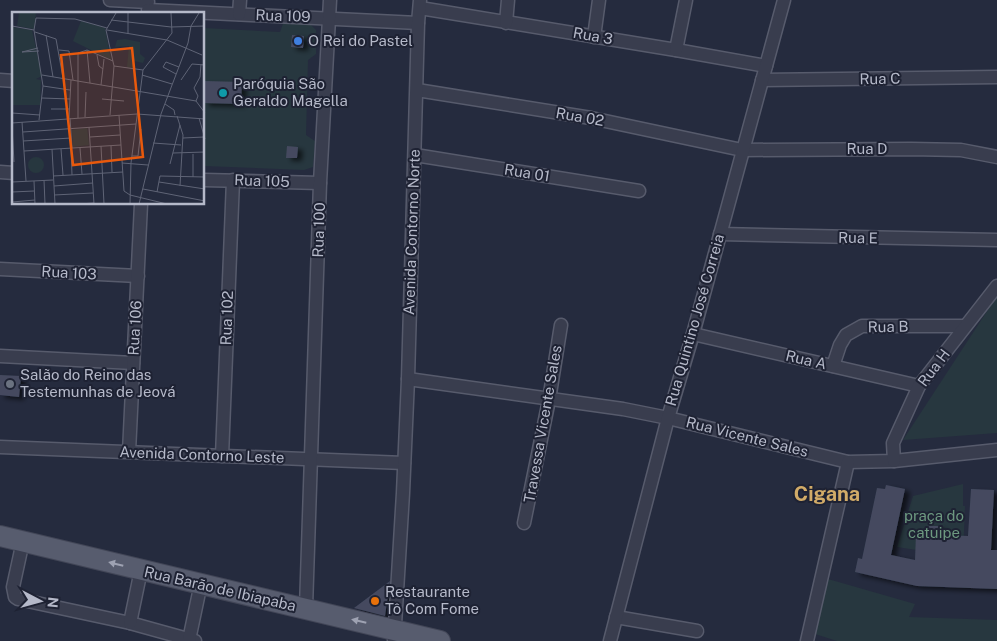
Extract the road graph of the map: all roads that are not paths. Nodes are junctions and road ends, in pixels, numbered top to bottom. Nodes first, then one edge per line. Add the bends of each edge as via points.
1 (110, 0) edge
2 (240, 0) edge
3 (330, 0) edge
4 (508, 0) edge
5 (599, 0) edge
6 (686, 0) edge
7 (784, 0) edge
8 (420, 4) edge
9 (148, 6) edge
10 (239, 14) junction
11 (329, 18) junction
12 (418, 23) junction
13 (506, 23) junction
14 (594, 37) junction
15 (676, 50) junction
16 (766, 66) junction
17 (997, 77) edge
18 (762, 80) junction
19 (417, 90) junction
20 (742, 150) junction
21 (415, 155) junction
22 (994, 156) edge
23 (205, 180) edge
24 (233, 180) junction
25 (320, 183) junction
26 (639, 191) dead end
27 (141, 205) edge
28 (720, 234) junction
29 (997, 240) edge
30 (0, 269) edge
31 (138, 276) junction
32 (997, 286) edge
33 (561, 325) dead end
34 (965, 326) junction
35 (692, 334) junction
36 (0, 356) edge
37 (133, 363) junction
38 (834, 366) junction
39 (408, 379) junction
40 (918, 386) junction
41 (548, 400) junction
42 (668, 418) junction
43 (0, 447) edge
44 (997, 450) edge
45 (129, 452) junction
46 (222, 456) junction
47 (312, 459) junction
48 (894, 460) junction
49 (848, 462) junction
50 (404, 463) junction
51 (524, 523) dead end
52 (0, 536) edge
53 (23, 541) junction
54 (140, 570) junction
55 (201, 583) junction
56 (306, 608) junction
57 (616, 616) junction
58 (130, 623) junction
59 (697, 631) dead end
60 (395, 635) edge
61 (192, 640) edge
62 (440, 641) edge
63 (610, 641) edge
64 (807, 641) edge

1 - 9 street, Rua 109
2 - 10 street
3 - 11 street, Rua 100
4 - 13 street
5 - 14 street
6 - 15 street
7 - 16 street, Rua Quintino José Correia
8 - 12 street, Avenida Contorno Norte
8 - 13 street, Rua 3
9 - 10 street, Rua 109
10 - 11 street, Rua 109
11 - 12 street, Rua 109
11 - 25 street, Rua 100
12 - 19 street, Avenida Contorno Norte
13 - 14 street, Rua 3
14 - 15 street, Rua 3
15 - 16 street, Rua 3
16 - 18 street, Rua Quintino José Correia
17 - 18 street, Rua C
18 - 20 street, Rua Quintino José Correia
19 - 20 street, Rua 02 via 591,118
19 - 21 street, Avenida Contorno Norte
20 - 22 street, Rua D via 961,150
20 - 28 street, Rua Quintino José Correia
21 - 26 street, Rua 01
21 - 39 street, Avenida Contorno Norte
23 - 24 street, Rua 105
24 - 25 street, Rua 105
24 - 46 street, Rua 102
25 - 47 street, Rua 100
27 - 31 street, Rua 106
28 - 29 street, Rua E
28 - 35 street, Rua Quintino José Correia
30 - 31 street, Rua 103
31 - 37 street, Rua 106
32 - 34 street, Rua H
33 - 41 street, Travessa Vicente Sales
34 - 38 street, Rua B via 862,326 846,335
34 - 40 street, Rua H
35 - 38 street, Rua A
35 - 42 street, Rua Quintino José Correia
36 - 37 street
37 - 45 street, Rua 106
38 - 40 street, Rua A
39 - 41 street, Rua Vicente Sales
39 - 50 street, Avenida Contorno Norte
40 - 48 street, Rua H via 893,443
41 - 42 street, Rua Vicente Sales
41 - 51 street, Travessa Vicente Sales
42 - 49 street, Rua Vicente Sales
42 - 57 street, Rua Quintino José Correia
43 - 45 street, Avenida Contorno Leste
44 - 48 street, Rua Vicente Sales
45 - 46 street, Avenida Contorno Leste
46 - 47 street, Avenida Contorno Leste
47 - 50 street, Avenida Contorno Leste
47 - 56 street, Rua 100
48 - 49 street, Rua Vicente Sales
49 - 64 street
50 - 60 street, Avenida Contorno Norte
52 - 53 main road, Rua Barão de Ibiapaba
54 -> 53 main road, Rua Barão de Ibiapaba
53 - 58 street via 13,587 15,597
54 - 55 main road, Rua Barão de Ibiapaba
54 - 58 street
55 - 56 main road, Rua Barão de Ibiapaba
55 - 61 street
60 -> 56 main road, Rua Barão de Ibiapaba
57 - 59 street
57 - 63 street, Rua Quintino José Correia
58 - 61 street
60 - 62 main road, Rua Barão de Ibiapaba

